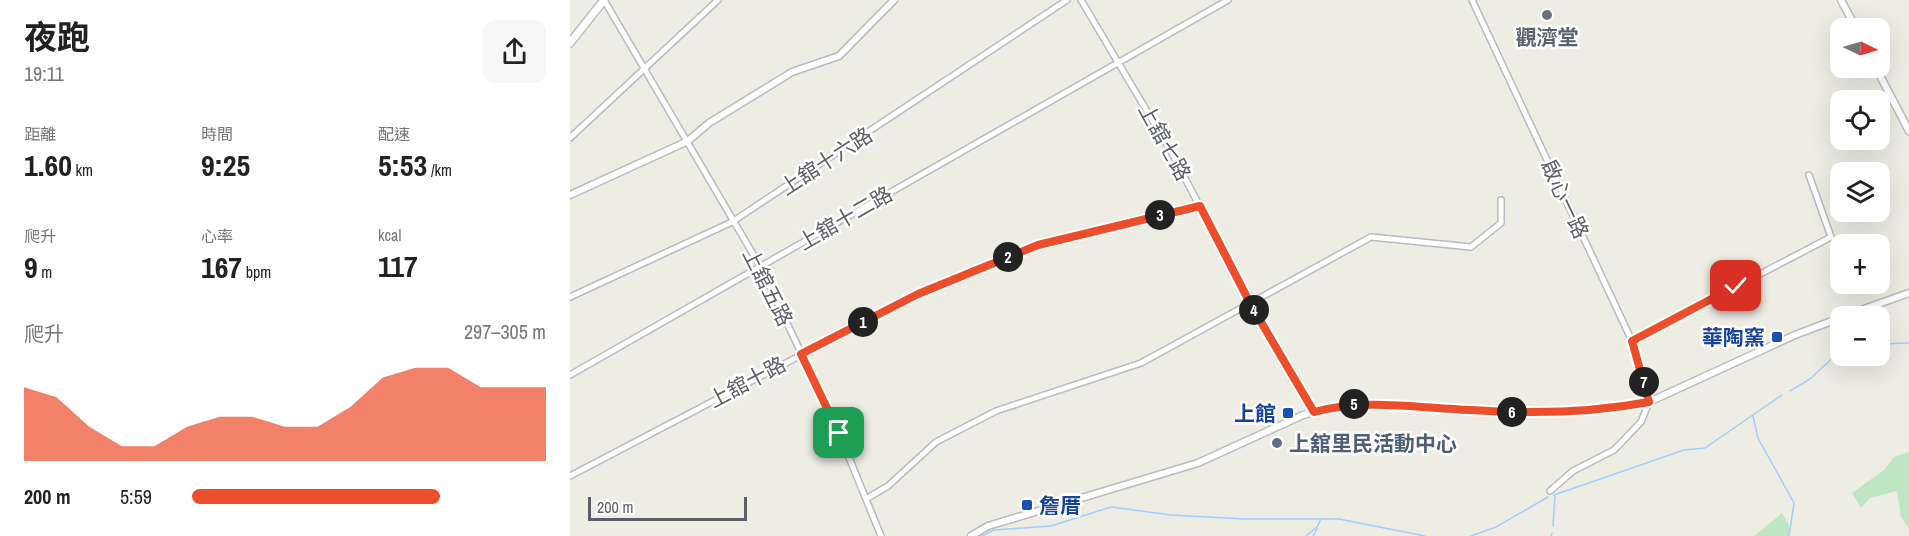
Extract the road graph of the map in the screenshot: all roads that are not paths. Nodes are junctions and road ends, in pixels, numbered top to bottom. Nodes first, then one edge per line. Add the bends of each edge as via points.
1 (604, 0) edge
2 (718, 0) edge
3 (894, 0) edge
4 (1068, 0) edge
5 (1081, 0) edge
6 (1228, 0) edge
7 (1472, 0) edge
8 (1841, 0) edge
9 (1851, 18) edge
10 (570, 43) edge
11 (1120, 62) junction
12 (644, 71) junction
13 (1881, 78) edge
14 (1909, 131) edge
15 (570, 138) edge
16 (688, 141) junction
17 (1809, 175) dead end
18 (570, 195) edge
19 (1501, 200) dead end
20 (1200, 206) junction
21 (732, 222) junction
22 (760, 266) junction
23 (1909, 293) edge
24 (570, 297) edge
25 (1251, 305) junction
26 (1873, 306) edge
27 (1830, 322) edge
28 (1632, 341) junction
29 (801, 354) junction
30 (570, 375) edge
31 (1649, 402) junction
32 (1314, 412) junction
33 (570, 476) edge
34 (1550, 491) dead end
35 (866, 499) junction
36 (881, 536) edge
37 (971, 536) edge

1 - 10 main road
1 - 12 street, 上舘五路
2 - 12 street
3 - 16 street via 844,52 792,72 709,123
4 - 21 street, 上舘十六路
5 - 11 street, 上舘七路
6 - 11 street, 上舘十二路
7 - 28 street, 啟心一路
8 - 9 street
11 - 20 street, 上舘七路
11 - 22 street, 上舘十二路
12 - 15 street
12 - 16 street, 上舘五路
13 - 14 street
16 - 18 street
16 - 21 street, 上舘五路
17 - 28 street via 1831,237
19 - 25 street via 1501,223 1471,247 1371,237
20 - 25 street, 上舘七路
20 - 29 street, 上舘十路 via 1038,245 918,294
21 - 22 street, 上舘五路
21 - 24 street, 上舘十六路
22 - 29 street, 上舘五路
22 - 30 street, 上舘十二路
23 - 26 street
25 - 32 street, 上舘七路
25 - 35 street via 1141,363 996,411 936,442 888,486
27 - 31 street
28 - 31 street, 啟心一路
29 - 33 street, 上舘十路
29 - 35 street, 上舘五路
31 - 32 street via 1567,412 1348,403
31 - 34 street via 1641,422 1614,450 1573,471
32 - 37 street via 1198,464 1004,521
35 - 36 street, 上舘五路

